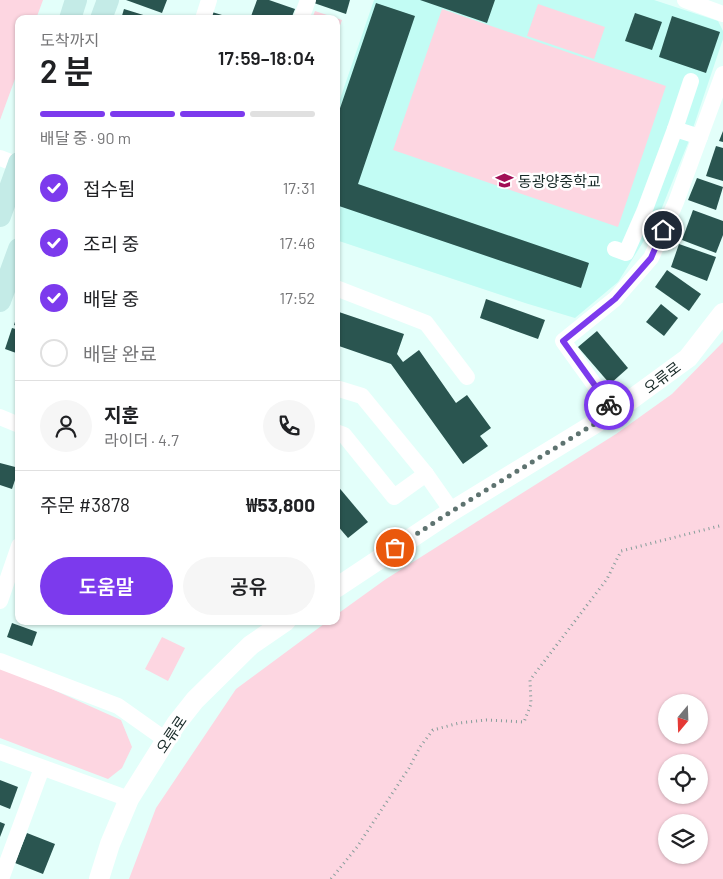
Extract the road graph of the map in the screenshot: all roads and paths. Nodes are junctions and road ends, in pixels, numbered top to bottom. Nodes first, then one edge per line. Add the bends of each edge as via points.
1 (76, 0) edge
2 (108, 0) edge
3 (209, 0) edge
4 (308, 0) edge
5 (685, 0) edge
6 (723, 14) edge
7 (71, 15) edge
8 (102, 15) edge
9 (204, 15) edge
10 (302, 15) edge
11 (723, 74) edge
12 (691, 81) dead end
13 (675, 129) junction
14 (700, 137) junction
15 (12, 162) edge
16 (0, 216) edge
17 (616, 249) dead end
18 (15, 260) edge
19 (340, 290) edge
20 (0, 301) edge
21 (723, 314) edge
22 (467, 377) dead end
23 (340, 389) edge
24 (614, 412) junction
25 (0, 417) edge
26 (15, 423) edge
27 (340, 434) edge
28 (426, 474) junction
29 (452, 511) junction
30 (723, 525) edge
31 (15, 558) edge
32 (340, 585) edge
33 (0, 601) edge
34 (280, 625) edge
35 (0, 661) edge
36 (166, 740) junction
37 (0, 752) edge
38 (42, 768) junction
39 (129, 799) junction
40 (2, 879) edge
41 (99, 879) edge
42 (330, 879) edge

1 - 7 main road
2 - 8 main road
3 - 9 street
4 - 10 street
5 - 6 street
11 - 14 street
12 - 13 street
13 - 14 street
13 - 17 street via 626,253
14 - 24 street via 651,258 615,299 563,341
15 - 16 main road
18 - 20 main road
19 - 22 street via 426,323
21 - 24 street, 오류로 via 688,358
23 - 28 street via 362,396
24 - 29 street, 오류로
25 - 26 street
27 - 28 street via 394,497
28 - 29 street
29 - 32 street, 오류로
30 - 42 path via 621,551 606,579 530,680 531,704 524,722 486,720 433,730 357,848
31 - 33 street
34 - 36 street, 오류로 via 251,645 195,700
35 - 36 street via 118,706
36 - 39 street, 오류로
37 - 38 street
38 - 39 street
38 - 40 street
39 - 41 street, 오류로

